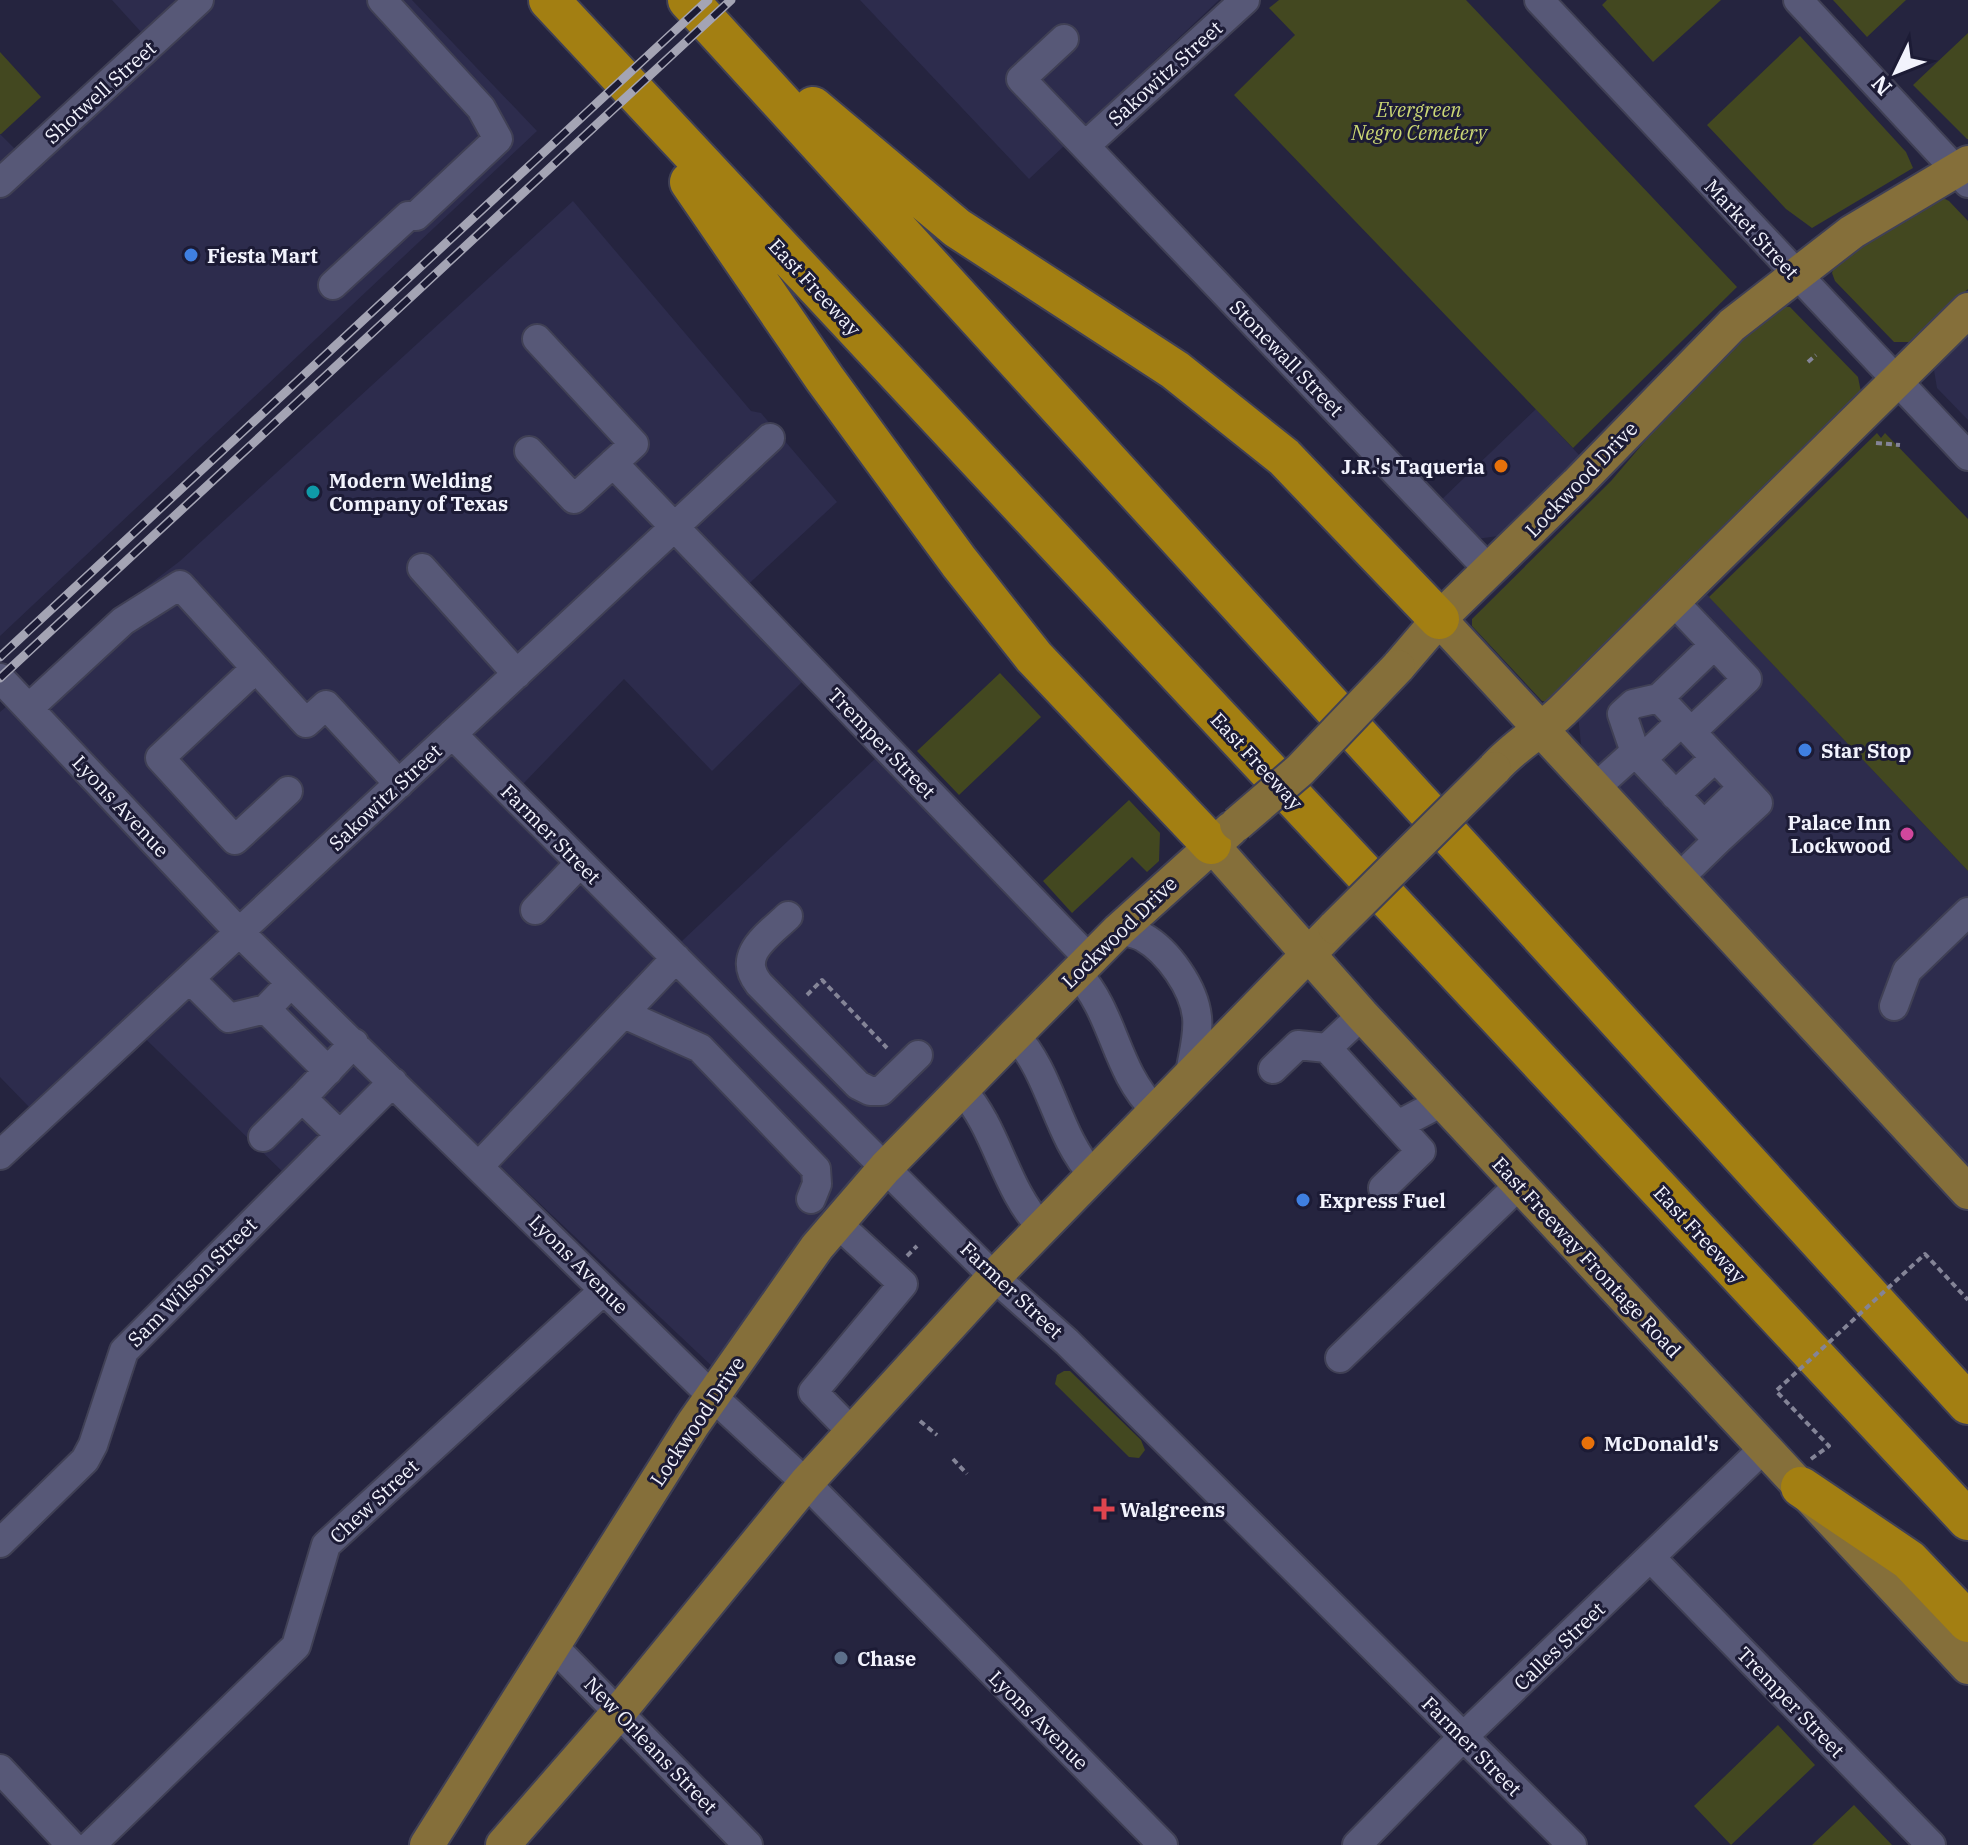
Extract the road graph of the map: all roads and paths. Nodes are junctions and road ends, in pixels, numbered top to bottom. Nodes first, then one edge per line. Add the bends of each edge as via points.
1 (199, 0) edge
2 (382, 0) edge
3 (549, 0) edge
4 (1245, 0) edge
5 (1539, 0) edge
6 (1798, 0) edge
7 (691, 3) edge
8 (1064, 39) dead end
9 (620, 78) junction
10 (1085, 146) junction
11 (1964, 172) edge
12 (0, 183) edge
13 (1795, 275) junction
14 (333, 285) dead end
15 (1968, 310) edge
16 (537, 339) dead end
17 (1816, 355) dead end
18 (1808, 362) dead end
19 (1896, 380) junction
20 (770, 438) dead end
21 (1862, 443) dead end
22 (1900, 445) dead end
23 (529, 451) dead end
24 (1968, 456) edge
25 (613, 463) junction
26 (674, 527) junction
27 (422, 568) dead end
28 (1490, 571) junction
29 (1674, 602) junction
30 (1439, 619) junction
31 (1714, 645) junction
32 (256, 668) junction
33 (1603, 671) junction
34 (517, 674) junction
35 (0, 678) edge
36 (1646, 701) junction
37 (29, 708) junction
38 (1686, 727) junction
39 (1542, 730) junction
40 (452, 734) junction
41 (1638, 755) junction
42 (1715, 758) junction
43 (399, 784) junction
44 (1594, 789) junction
45 (288, 791) dead end
46 (1675, 795) junction
47 (1711, 832) junction
48 (1224, 834) junction
49 (580, 863) junction
50 (1678, 879) junction
51 (535, 910) dead end
52 (1968, 912) edge
53 (788, 916) dead end
54 (1119, 930) junction
55 (240, 933) junction
56 (1309, 952) junction
57 (676, 958) junction
58 (1083, 966) junction
59 (190, 979) junction
60 (291, 983) junction
61 (796, 985) dead end
62 (1894, 1006) dead end
63 (266, 1009) junction
64 (624, 1014) junction
65 (1362, 1015) junction
66 (1015, 1035) junction
67 (354, 1043) junction
68 (1327, 1048) junction
69 (905, 1055) joint
70 (1273, 1069) dead end
71 (328, 1071) junction
72 (1190, 1073) junction
73 (393, 1082) junction
74 (962, 1090) junction
75 (302, 1098) junction
76 (1442, 1102) junction
77 (1155, 1110) junction
78 (1398, 1125) junction
79 (340, 1135) junction
80 (263, 1137) dead end
81 (0, 1155) edge
82 (479, 1166) junction
83 (885, 1168) junction
84 (1093, 1175) junction
85 (1520, 1184) junction
86 (1383, 1188) dead end
87 (1968, 1192) edge
88 (811, 1199) dead end
89 (837, 1223) junction
90 (1042, 1228) junction
91 (994, 1277) junction
92 (604, 1290) junction
93 (1968, 1300) edge
94 (1340, 1358) dead end
95 (712, 1396) junction
96 (1968, 1404) edge
97 (920, 1421) dead end
98 (852, 1432) junction
99 (937, 1435) dead end
100 (1764, 1448) junction
101 (953, 1459) dead end
102 (1806, 1473) junction
103 (967, 1474) dead end
104 (806, 1483) junction
105 (1968, 1520) edge
106 (0, 1543) edge
107 (1651, 1558) junction
108 (1968, 1622) edge
109 (552, 1645) junction
110 (1968, 1667) edge
111 (619, 1712) junction
112 (1463, 1737) junction
113 (0, 1769) edge
114 (71, 1845) edge
115 (91, 1845) edge
116 (427, 1845) edge
117 (503, 1845) edge
118 (748, 1845) edge
119 (1163, 1845) edge
120 (1357, 1845) edge
121 (1572, 1845) edge
122 (1931, 1845) edge

1 - 12 street, Shotwell Street
2 - 14 street via 481,108 498,139
3 - 9 highway, East Freeway
4 - 10 street, Sakowitz Street
5 - 13 street, Market Street
6 - 11 street
7 - 30 highway via 957,228 1175,370 1284,457
7 - 96 highway
8 - 10 street, Stonewall Street via 1021,79
9 - 48 highway via 816,366 1034,657
9 - 105 highway, East Freeway
10 - 28 street, Stonewall Street
11 - 13 main road, Lockwood Drive via 1852,232
13 - 19 street, Market Street
13 - 28 main road, Lockwood Drive via 1678,377
15 - 19 main road
16 - 25 street via 634,444
17 - 18 path
19 - 24 street, Market Street
19 - 29 main road
20 - 26 street, Sakowitz Street
21 - 22 path
23 - 25 street via 574,499
25 - 26 street, Tremper Street
26 - 34 street, Sakowitz Street
26 - 58 street, Tremper Street
27 - 34 street
28 - 30 main road, Lockwood Drive
29 - 31 street
29 - 33 main road
30 - 39 main road
30 - 48 main road, Lockwood Drive, bridge via 1300,770
31 - 36 street
31 - 38 street via 1747,679
32 - 37 street via 180,585 123,621
32 - 43 street via 306,723 326,705
32 - 45 street via 160,758 235,840
33 - 36 street
33 - 39 main road
34 - 40 street, Sakowitz Street
35 - 37 street, Lyons Avenue
36 - 38 street
36 - 41 street via 1622,714
37 - 55 street, Lyons Avenue
38 - 41 street
38 - 42 street
39 - 44 main road
39 - 56 main road, bridge via 1515,746
40 - 43 street, Sakowitz Street
40 - 49 street, Farmer Street
41 - 44 street
41 - 46 street
42 - 46 street
42 - 47 street via 1743,787
43 - 55 street, Sakowitz Street
44 - 50 main road
46 - 47 street
47 - 50 street
48 - 54 main road, Lockwood Drive
48 - 56 main road, East Freeway Frontage Road
49 - 51 street
49 - 57 street, Farmer Street
50 - 87 main road
52 - 62 street via 1907,971
53 - 69 street via 752,953 749,967 759,984 858,1085 870,1091 881,1091
54 - 58 main road, Lockwood Drive
54 - 72 street via 1142,937 1161,953 1192,997 1197,1019
55 - 59 street, Sakowitz Street
55 - 60 street, Lyons Avenue
56 - 65 main road, East Freeway Frontage Road
56 - 72 main road
57 - 64 street
57 - 83 street, Farmer Street
58 - 66 main road, Lockwood Drive
58 - 77 street, Tremper Street via 1134,1089
59 - 63 street via 229,1018
59 - 81 street, Sakowitz Street
60 - 63 street
60 - 67 street, Lyons Avenue
61 - 69 path via 806,996 822,980
63 - 71 street
64 - 82 street
64 - 88 street via 700,1048 816,1169
65 - 68 street
65 - 76 main road, East Freeway Frontage Road
66 - 74 main road, Lockwood Drive
66 - 84 street via 1031,1052 1075,1155
67 - 71 street
67 - 73 street, Lyons Avenue
68 - 70 street via 1298,1045
68 - 78 street
71 - 75 street
72 - 77 main road
73 - 79 street, Sam Wilson Street
73 - 82 street, Lyons Avenue
74 - 83 main road, Lockwood Drive
74 - 90 street via 978,1107 1022,1207
75 - 79 street
75 - 80 street
76 - 78 street
76 - 85 main road, East Freeway Frontage Road
77 - 84 main road
78 - 86 street via 1421,1151
79 - 106 street, Sam Wilson Street via 124,1351 85,1460
82 - 92 street, Lyons Avenue
83 - 89 main road, Lockwood Drive
83 - 91 street, Farmer Street
84 - 90 main road
85 - 94 street
85 - 100 main road, East Freeway Frontage Road
89 - 95 main road, Lockwood Drive
89 - 98 street via 903,1284 813,1392
90 - 91 main road
91 - 98 main road
91 - 112 street, Farmer Street via 1067,1342
92 - 95 street, Lyons Avenue
92 - 115 street, Chew Street via 326,1545 296,1646
93 - 102 path, bridge via 1925,1254 1776,1391 1829,1446
95 - 104 street, Lyons Avenue
95 - 109 main road, Lockwood Drive
97 - 99 path
98 - 104 main road
100 - 102 main road, East Freeway Frontage Road
100 - 107 street, Calles Street
101 - 103 path
102 - 108 highway via 1909,1560
102 - 110 main road, East Freeway Frontage Road
104 - 111 main road
104 - 119 street, Lyons Avenue
107 - 112 street, Calles Street
107 - 122 street, Tremper Street
109 - 111 street, New Orleans Street
109 - 116 main road, Lockwood Drive
111 - 117 main road
111 - 118 street, New Orleans Street
112 - 120 street, Calles Street
112 - 121 street, Farmer Street
113 - 114 street

